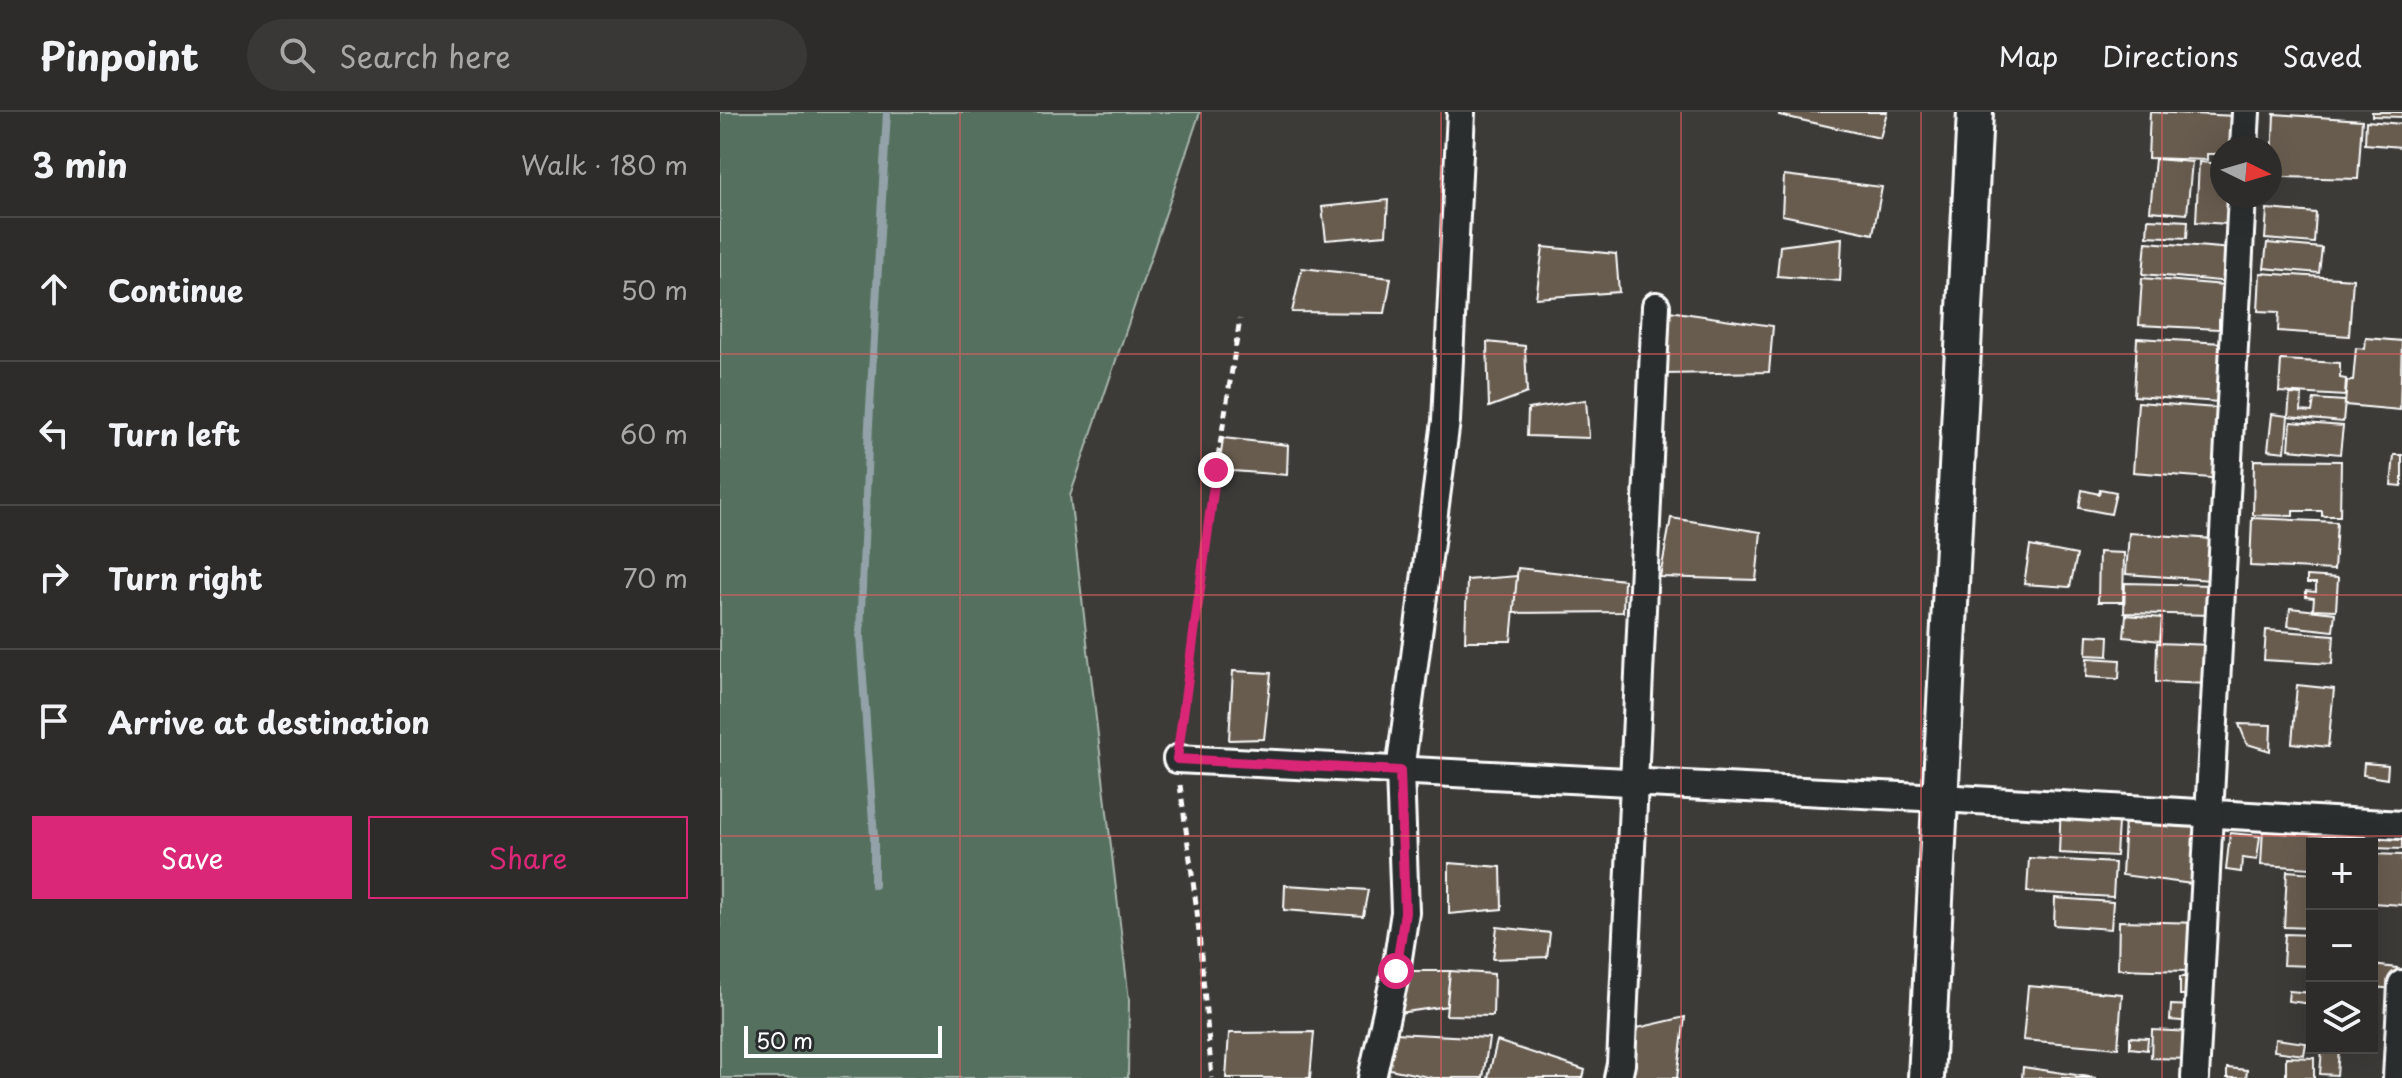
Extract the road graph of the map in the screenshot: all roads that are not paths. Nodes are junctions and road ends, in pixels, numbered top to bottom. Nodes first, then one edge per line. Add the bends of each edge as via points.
1 (1461, 112) edge
2 (1975, 112) edge
3 (2246, 112) edge
4 (2245, 136) edge
5 (2241, 208) edge
6 (1656, 306) dead end
7 (1177, 759) road end
8 (1400, 771) junction
9 (1635, 782) junction
10 (1941, 798) junction
11 (2209, 814) junction
12 (2402, 825) edge
13 (2402, 984) edge
14 (1372, 1078) edge
15 (1618, 1078) edge
16 (1926, 1078) edge
17 (2195, 1078) edge
18 (2397, 1078) edge

1 - 8 street via 1446,421
2 - 10 street
3 - 4 street
5 - 11 street
6 - 9 street
7 - 8 street
8 - 9 street
8 - 14 street via 1405,912
9 - 10 street
9 - 15 street
10 - 11 street
10 - 16 street
11 - 12 street
11 - 17 street
13 - 18 street

